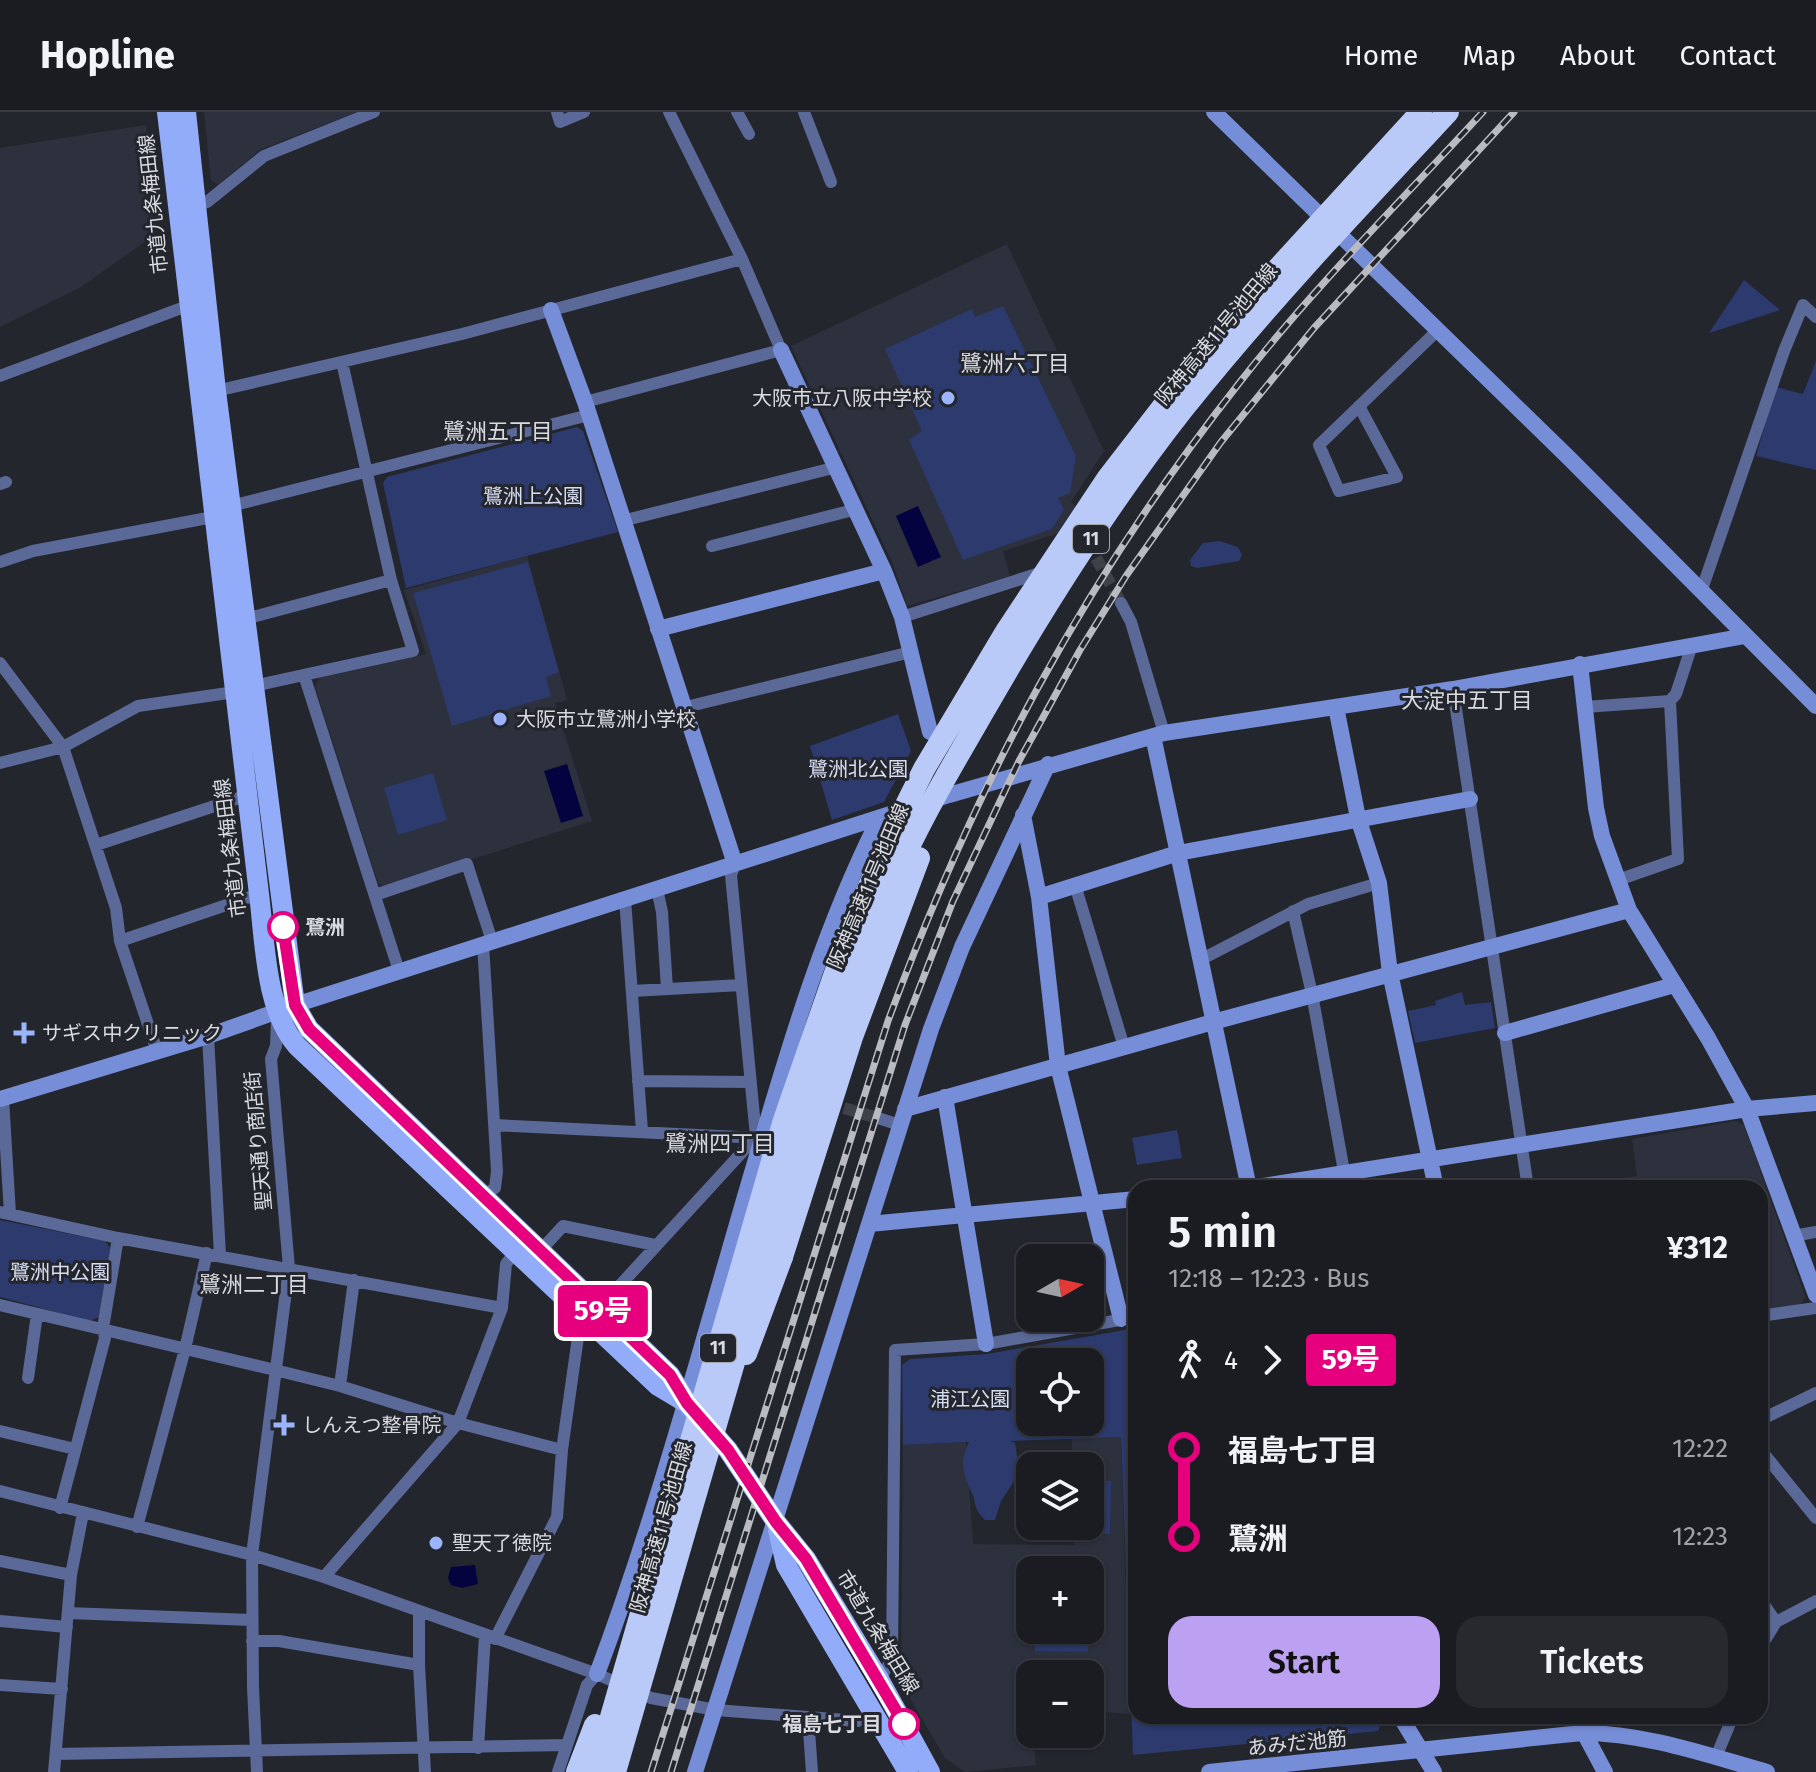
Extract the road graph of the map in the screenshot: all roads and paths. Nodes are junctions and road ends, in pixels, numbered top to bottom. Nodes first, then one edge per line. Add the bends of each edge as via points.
1 (167, 112) edge
2 (186, 112) edge
3 (374, 112) edge
4 (557, 112) edge
5 (584, 112) edge
6 (669, 112) edge
7 (737, 112) edge
8 (804, 112) edge
9 (1214, 112) edge
10 (1421, 112) edge
11 (1448, 112) edge
12 (749, 134) dead end
13 (831, 182) dead end
14 (196, 204) junction
15 (742, 259) junction
16 (197, 302) junction
17 (551, 310) junction
18 (1816, 317) edge
19 (1438, 330) junction
20 (781, 350) junction
21 (342, 362) junction
22 (0, 376) edge
23 (216, 391) junction
24 (1359, 406) junction
25 (587, 408) junction
26 (837, 467) junction
27 (366, 472) junction
28 (857, 509) junction
29 (222, 512) junction
30 (622, 521) junction
31 (712, 546) dead end
32 (1096, 558) dead end
33 (0, 562) edge
34 (884, 571) junction
35 (391, 580) junction
36 (1701, 592) junction
37 (1121, 603) tunnel mouth
38 (902, 617) junction
39 (245, 619) junction
40 (658, 629) junction
41 (1745, 636) junction
42 (1692, 645) junction
43 (911, 652) junction
44 (0, 663) edge
45 (1580, 664) junction
46 (304, 675) junction
47 (244, 689) junction
48 (1453, 689) junction
49 (1670, 701) junction
50 (1816, 706) edge
51 (686, 707) junction
52 (1336, 707) junction
53 (1584, 707) junction
54 (974, 728) junction
55 (930, 732) joint
56 (1159, 734) junction
57 (63, 747) junction
58 (0, 763) edge
59 (1048, 764) junction
60 (248, 795) junction
61 (949, 795) junction
62 (1470, 799) junction
63 (1023, 815) junction
64 (880, 817) junction
65 (1358, 818) junction
66 (96, 845) junction
67 (1178, 853) junction
68 (735, 864) junction
69 (1618, 880) junction
70 (1379, 883) junction
71 (1075, 885) junction
72 (657, 889) junction
73 (259, 894) junction
74 (375, 895) junction
75 (1039, 897) junction
76 (625, 899) junction
77 (1629, 910) junction
78 (1293, 911) junction
79 (120, 941) junction
80 (488, 943) junction
81 (1491, 946) junction
82 (1200, 960) junction
83 (399, 971) junction
84 (1390, 973) junction
85 (741, 985) junction
86 (1674, 985) junction
87 (667, 989) junction
88 (632, 991) junction
89 (1312, 994) junction
90 (286, 1008) junction
91 (1213, 1022) junction
92 (1505, 1033) junction
93 (208, 1036) junction
94 (1124, 1047) junction
95 (157, 1051) junction
96 (1058, 1066) junction
97 (638, 1081) junction
98 (751, 1082) junction
99 (778, 1088) junction
100 (945, 1097) junction
101 (2, 1098) edge
102 (1816, 1103) edge
103 (844, 1108) tunnel mouth
104 (1747, 1109) junction
105 (902, 1117) junction
106 (881, 1119) tunnel mouth
107 (495, 1125) junction
108 (642, 1131) junction
109 (759, 1138) junction
110 (1522, 1143) junction
111 (1430, 1158) junction
112 (1247, 1180) edge
113 (1346, 1180) edge
114 (1434, 1180) edge
115 (1527, 1180) edge
116 (482, 1196) junction
117 (1128, 1200) edge
118 (1092, 1204) junction
119 (5, 1213) edge
120 (965, 1215) junction
121 (869, 1224) junction
122 (1816, 1232) edge
123 (1793, 1236) junction
124 (118, 1238) junction
125 (655, 1245) junction
126 (541, 1250) junction
127 (515, 1252) junction
128 (214, 1254) junction
129 (782, 1257) junction
130 (289, 1268) junction
131 (354, 1280) junction
132 (1816, 1295) edge
133 (0, 1305) edge
134 (502, 1308) junction
135 (1816, 1308) edge
136 (37, 1314) junction
137 (594, 1314) junction
138 (1768, 1315) edge
139 (710, 1318) junction
140 (1128, 1318) edge
141 (103, 1328) junction
142 (986, 1344) junction
143 (185, 1349) junction
144 (275, 1370) junction
145 (28, 1378) dead end
146 (340, 1386) junction
147 (1816, 1393) edge
148 (687, 1403) junction
149 (1768, 1416) edge
150 (458, 1423) junction
151 (0, 1431) edge
152 (715, 1434) junction
153 (75, 1449) junction
154 (562, 1450) junction
155 (1768, 1459) edge
156 (0, 1491) edge
157 (60, 1508) junction
158 (83, 1513) junction
159 (1816, 1518) edge
160 (776, 1522) junction
161 (137, 1527) junction
162 (252, 1555) junction
163 (0, 1561) edge
164 (71, 1575) junction
165 (324, 1577) junction
166 (1816, 1601) edge
167 (1768, 1610) edge
168 (419, 1612) junction
169 (641, 1612) junction
170 (68, 1613) junction
171 (251, 1620) junction
172 (0, 1621) edge
173 (1776, 1622) junction
174 (67, 1627) junction
175 (1768, 1635) edge
176 (490, 1637) junction
177 (252, 1641) junction
178 (419, 1665) junction
179 (597, 1674) junction
180 (879, 1679) junction
181 (0, 1685) edge
182 (62, 1689) junction
183 (716, 1710) junction
184 (873, 1713) junction
185 (808, 1717) junction
186 (1405, 1724) edge
187 (1578, 1724) edge
188 (1729, 1724) edge
189 (1582, 1733) junction
190 (567, 1745) junction
191 (423, 1746) junction
192 (478, 1748) junction
193 (256, 1751) junction
194 (1420, 1751) junction
195 (56, 1754) junction
196 (1716, 1757) junction
197 (1365, 1764) edge
198 (1265, 1769) edge
199 (54, 1772) edge
200 (257, 1772) edge
201 (425, 1772) edge
202 (558, 1772) edge
203 (577, 1772) edge
204 (595, 1772) edge
205 (615, 1772) edge
206 (695, 1772) edge
207 (812, 1772) edge
208 (908, 1772) edge
209 (930, 1772) edge
210 (1209, 1772) edge
211 (1434, 1772) edge
212 (1605, 1772) edge
213 (1763, 1772) edge

1 - 16 main road, 市道九条梅田線
2 - 14 main road, 市道九条梅田線
3 - 14 street via 264,156 207,202
4 - 5 street via 560,122
6 - 15 street
7 - 12 street
8 - 13 street
9 - 19 street
10 - 169 highway, 阪神高速11号池田線 / 11, bridge via 1226,325 1166,400 1061,546 924,769 851,927 812,1034
11 - 54 highway, 阪神高速11号池田線 / 11, bridge via 1308,262 1180,413 1078,557
14 - 16 main road, 市道九条梅田線
15 - 17 street
15 - 20 street
16 - 22 street
16 - 23 main road, 市道九条梅田線
16 - 29 main road, 市道九条梅田線
17 - 21 street
17 - 25 street
18 - 36 street via 1803,305
19 - 24 street
19 - 36 street
20 - 25 street
20 - 26 street
21 - 23 street
21 - 27 street
23 - 29 main road, 市道九条梅田線
24 - 24 street via 1319,445 1339,491 1397,477
25 - 27 street
25 - 30 street
26 - 28 street
26 - 30 street
27 - 29 street
27 - 35 street
28 - 31 street
28 - 34 street
29 - 33 street
29 - 39 main road, 市道九条梅田線
29 - 47 main road, 市道九条梅田線
30 - 40 street
32 - 38 street
34 - 38 street
34 - 40 street
35 - 39 street
35 - 46 street via 413,651
36 - 41 street
37 - 56 street via 1131,622
38 - 43 street
39 - 47 main road, 市道九条梅田線
40 - 51 street
41 - 42 street
41 - 50 street
42 - 45 street
42 - 49 street
43 - 51 street
43 - 55 street
44 - 57 street
45 - 48 street
45 - 53 street
46 - 47 street
46 - 74 street
47 - 57 street via 138,706
47 - 60 main road, 市道九条梅田線
47 - 90 main road, 市道九条梅田線
48 - 52 street
48 - 62 street
49 - 53 street
49 - 69 street via 1678,859
51 - 68 street
52 - 56 street
52 - 65 street
53 - 69 street via 1596,808
54 - 129 highway, 11, bridge via 884,946
54 - 205 highway, 阪神高速11号池田線 / 11, bridge via 901,862 834,1032
55 - 61 street
56 - 59 street
56 - 67 street
57 - 58 street
57 - 66 street
59 - 61 street
59 - 63 street
60 - 66 street
60 - 73 main road, 市道九条梅田線
61 - 64 street
62 - 65 street
62 - 81 street
63 - 75 street
63 - 105 street via 962,947
64 - 68 street
64 - 99 street via 819,957
65 - 67 street
65 - 70 street
66 - 79 street via 116,908
67 - 71 street
67 - 82 street
68 - 72 street
68 - 85 street via 731,875
69 - 77 street
70 - 78 street
70 - 84 street
71 - 75 street
71 - 94 street
72 - 76 street
72 - 87 street
73 - 79 street
73 - 90 main road, 市道九条梅田線
74 - 80 street via 467,864
74 - 83 street
75 - 96 street
76 - 80 street
76 - 88 street
77 - 81 street
77 - 86 street
78 - 82 street
78 - 89 street
79 - 95 street
80 - 83 street
80 - 107 street
81 - 84 street
81 - 92 street
82 - 91 street
83 - 90 street
84 - 89 street
84 - 111 street
85 - 87 street
85 - 98 street
86 - 92 street
86 - 104 street
87 - 88 street
88 - 97 street
89 - 91 street
89 - 113 street
90 - 93 street
90 - 116 main road, 市道九条梅田線
90 - 127 main road, 市道九条梅田線 via 286,1033 297,1046
90 - 130 street, 聖天通り商店街 via 271,1059
91 - 94 street
91 - 112 street
92 - 110 street
93 - 95 street
93 - 128 street
94 - 96 street
95 - 101 street
96 - 100 street
96 - 118 street
97 - 98 street
97 - 108 street
98 - 109 street
99 - 103 street
99 - 109 street
100 - 105 street
100 - 120 street
101 - 119 street
102 - 104 street
104 - 110 street
104 - 123 street
105 - 106 street
105 - 121 street
107 - 108 street
107 - 116 street via 495,1188
108 - 109 street
109 - 125 street
109 - 139 street
110 - 111 street
110 - 115 street
111 - 113 street
111 - 114 street
116 - 126 main road, 市道九条梅田線
117 - 118 street
118 - 120 street
118 - 140 street
119 - 124 street
120 - 121 street
120 - 142 street
121 - 160 street
122 - 123 street
123 - 132 street
124 - 128 street
124 - 141 street
125 - 126 street via 563,1226
125 - 137 street
126 - 137 main road, 市道九条梅田線
127 - 134 street via 506,1264
127 - 137 main road, 市道九条梅田線
128 - 130 street
128 - 143 street
129 - 139 highway via 743,1309
129 - 152 highway, 11
130 - 131 street
130 - 144 street, 聖天通り商店街
131 - 134 street
131 - 146 street
133 - 136 street
134 - 150 street
135 - 138 street
136 - 141 street
136 - 145 street
137 - 148 main road, 市道九条梅田線 via 658,1386
137 - 154 street via 579,1330
139 - 148 street
140 - 142 street
141 - 143 street
141 - 153 street via 105,1338
142 - 180 street via 895,1350 892,1660
143 - 144 street
143 - 161 street
144 - 146 street
144 - 162 street, 聖天通り商店街
146 - 150 street
147 - 149 street
148 - 152 main road, 市道九条梅田線
148 - 179 street
150 - 154 street
150 - 165 street
151 - 153 street
152 - 160 main road, 市道九条梅田線
153 - 157 street
154 - 176 street via 557,1517
155 - 159 street
156 - 157 street
157 - 158 street
158 - 161 street
158 - 164 street
160 - 180 main road, 市道九条梅田線 via 806,1559
160 - 183 street
160 - 184 main road, 市道九条梅田線 via 786,1565
161 - 162 street
162 - 165 street
162 - 171 street, 聖天通り商店街
163 - 164 street
164 - 170 street
165 - 168 street
166 - 173 street
167 - 173 street
168 - 176 street
168 - 178 street
169 - 203 highway, 11, bridge
169 - 204 highway, 阪神高速11号池田線 / 11, bridge
170 - 171 street
170 - 174 street
171 - 177 street, 聖天通り商店街
172 - 174 street
173 - 175 street
174 - 182 street
176 - 179 street
176 - 192 street
177 - 178 street
177 - 193 street, 聖天通り商店街
178 - 191 street
179 - 183 street via 651,1698
179 - 190 street via 587,1685
180 - 209 main road, 市道九条梅田線
181 - 182 street
182 - 195 street
183 - 185 street
183 - 206 street
184 - 185 street via 858,1721
184 - 208 main road, 市道九条梅田線
185 - 207 street
186 - 194 street
187 - 189 street
188 - 196 street
189 - 194 street, あみだ池筋
189 - 196 street, あみだ池筋 via 1616,1733
189 - 212 street
190 - 192 street
190 - 202 street
191 - 192 street
191 - 193 street
191 - 201 street
193 - 195 street
193 - 200 street, 聖天通り商店街
194 - 197 street, あみだ池筋
194 - 211 street
195 - 199 street
196 - 213 street, あみだ池筋
197 - 198 street, あみだ池筋
198 - 210 street, あみだ池筋

